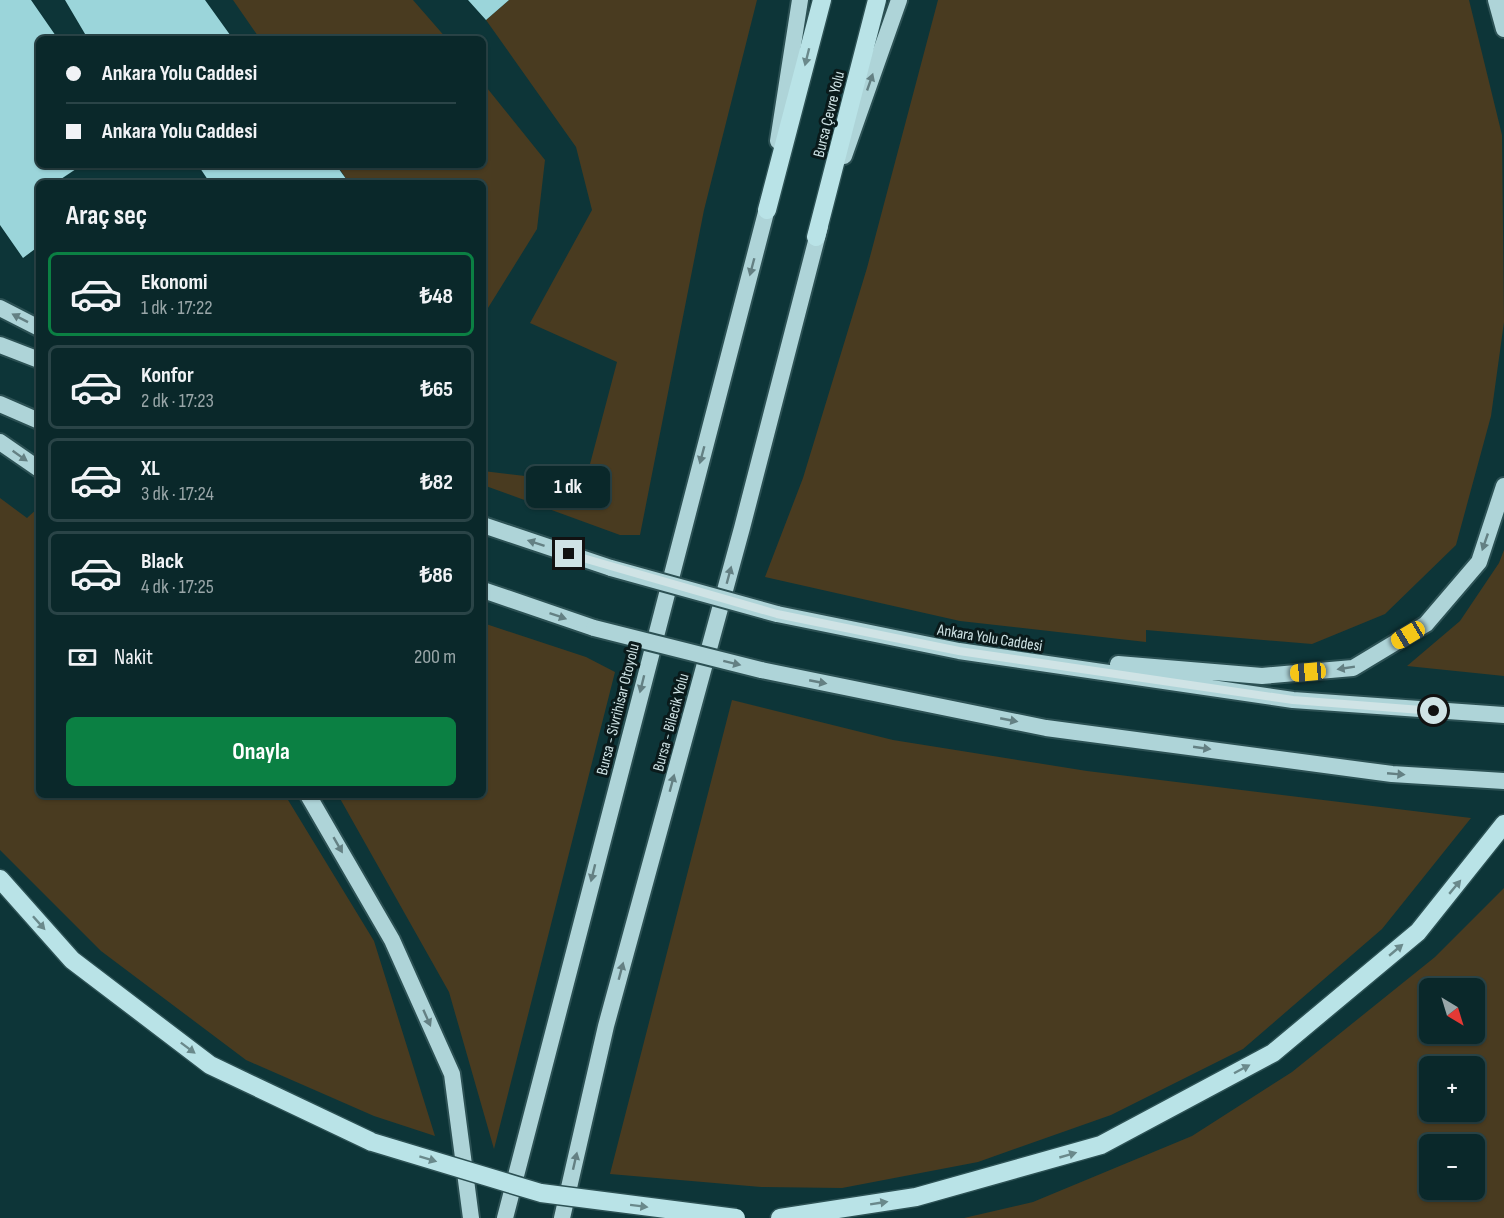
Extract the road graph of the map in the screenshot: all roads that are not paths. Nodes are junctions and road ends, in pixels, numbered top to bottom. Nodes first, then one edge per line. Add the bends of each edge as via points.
1 (800, 0) edge
2 (822, 0) edge
3 (877, 0) edge
4 (899, 0) edge
5 (1497, 0) edge
6 (1504, 29) edge
7 (767, 210) junction
8 (816, 237) junction
9 (0, 308) edge
10 (36, 326) edge
11 (0, 345) edge
12 (36, 359) edge
13 (0, 404) edge
14 (36, 421) edge
15 (0, 442) edge
16 (36, 467) edge
17 (1504, 486) edge
18 (486, 526) edge
19 (486, 591) edge
20 (959, 651) junction
21 (1504, 716) edge
22 (1504, 781) edge
23 (310, 798) edge
24 (1504, 824) edge
25 (0, 879) edge
26 (471, 1218) edge
27 (505, 1218) edge
28 (562, 1218) edge
29 (736, 1218) edge
30 (780, 1218) edge

1 - 7 highway, Bursa - Sivrihisar Otoyolu
2 -> 7 highway, Bursa Çevre Yolu
3 - 8 highway, Bursa Çevre Yolu
8 -> 4 highway, Bursa - Bilecik Yolu
5 - 6 highway
7 -> 27 highway, Bursa - Sivrihisar Otoyolu
28 -> 8 highway, Bursa - Bilecik Yolu via 606,1026 739,539
10 -> 9 highway
11 - 12 highway
13 - 14 highway
15 -> 16 highway
17 -> 20 highway via 1479,561 1426,624 1353,668 1262,676
20 -> 18 highway, Ankara Yolu Caddesi, bridge via 777,614 611,568
19 -> 22 highway, bridge via 594,628 761,670 1046,728 1392,774
20 - 21 highway, Ankara Yolu Caddesi via 1293,700
23 -> 26 highway via 392,940 452,1074
30 -> 24 highway via 916,1197 1101,1145 1273,1053 1418,932
25 -> 29 highway, bridge via 72,960 210,1065 372,1142 541,1193

